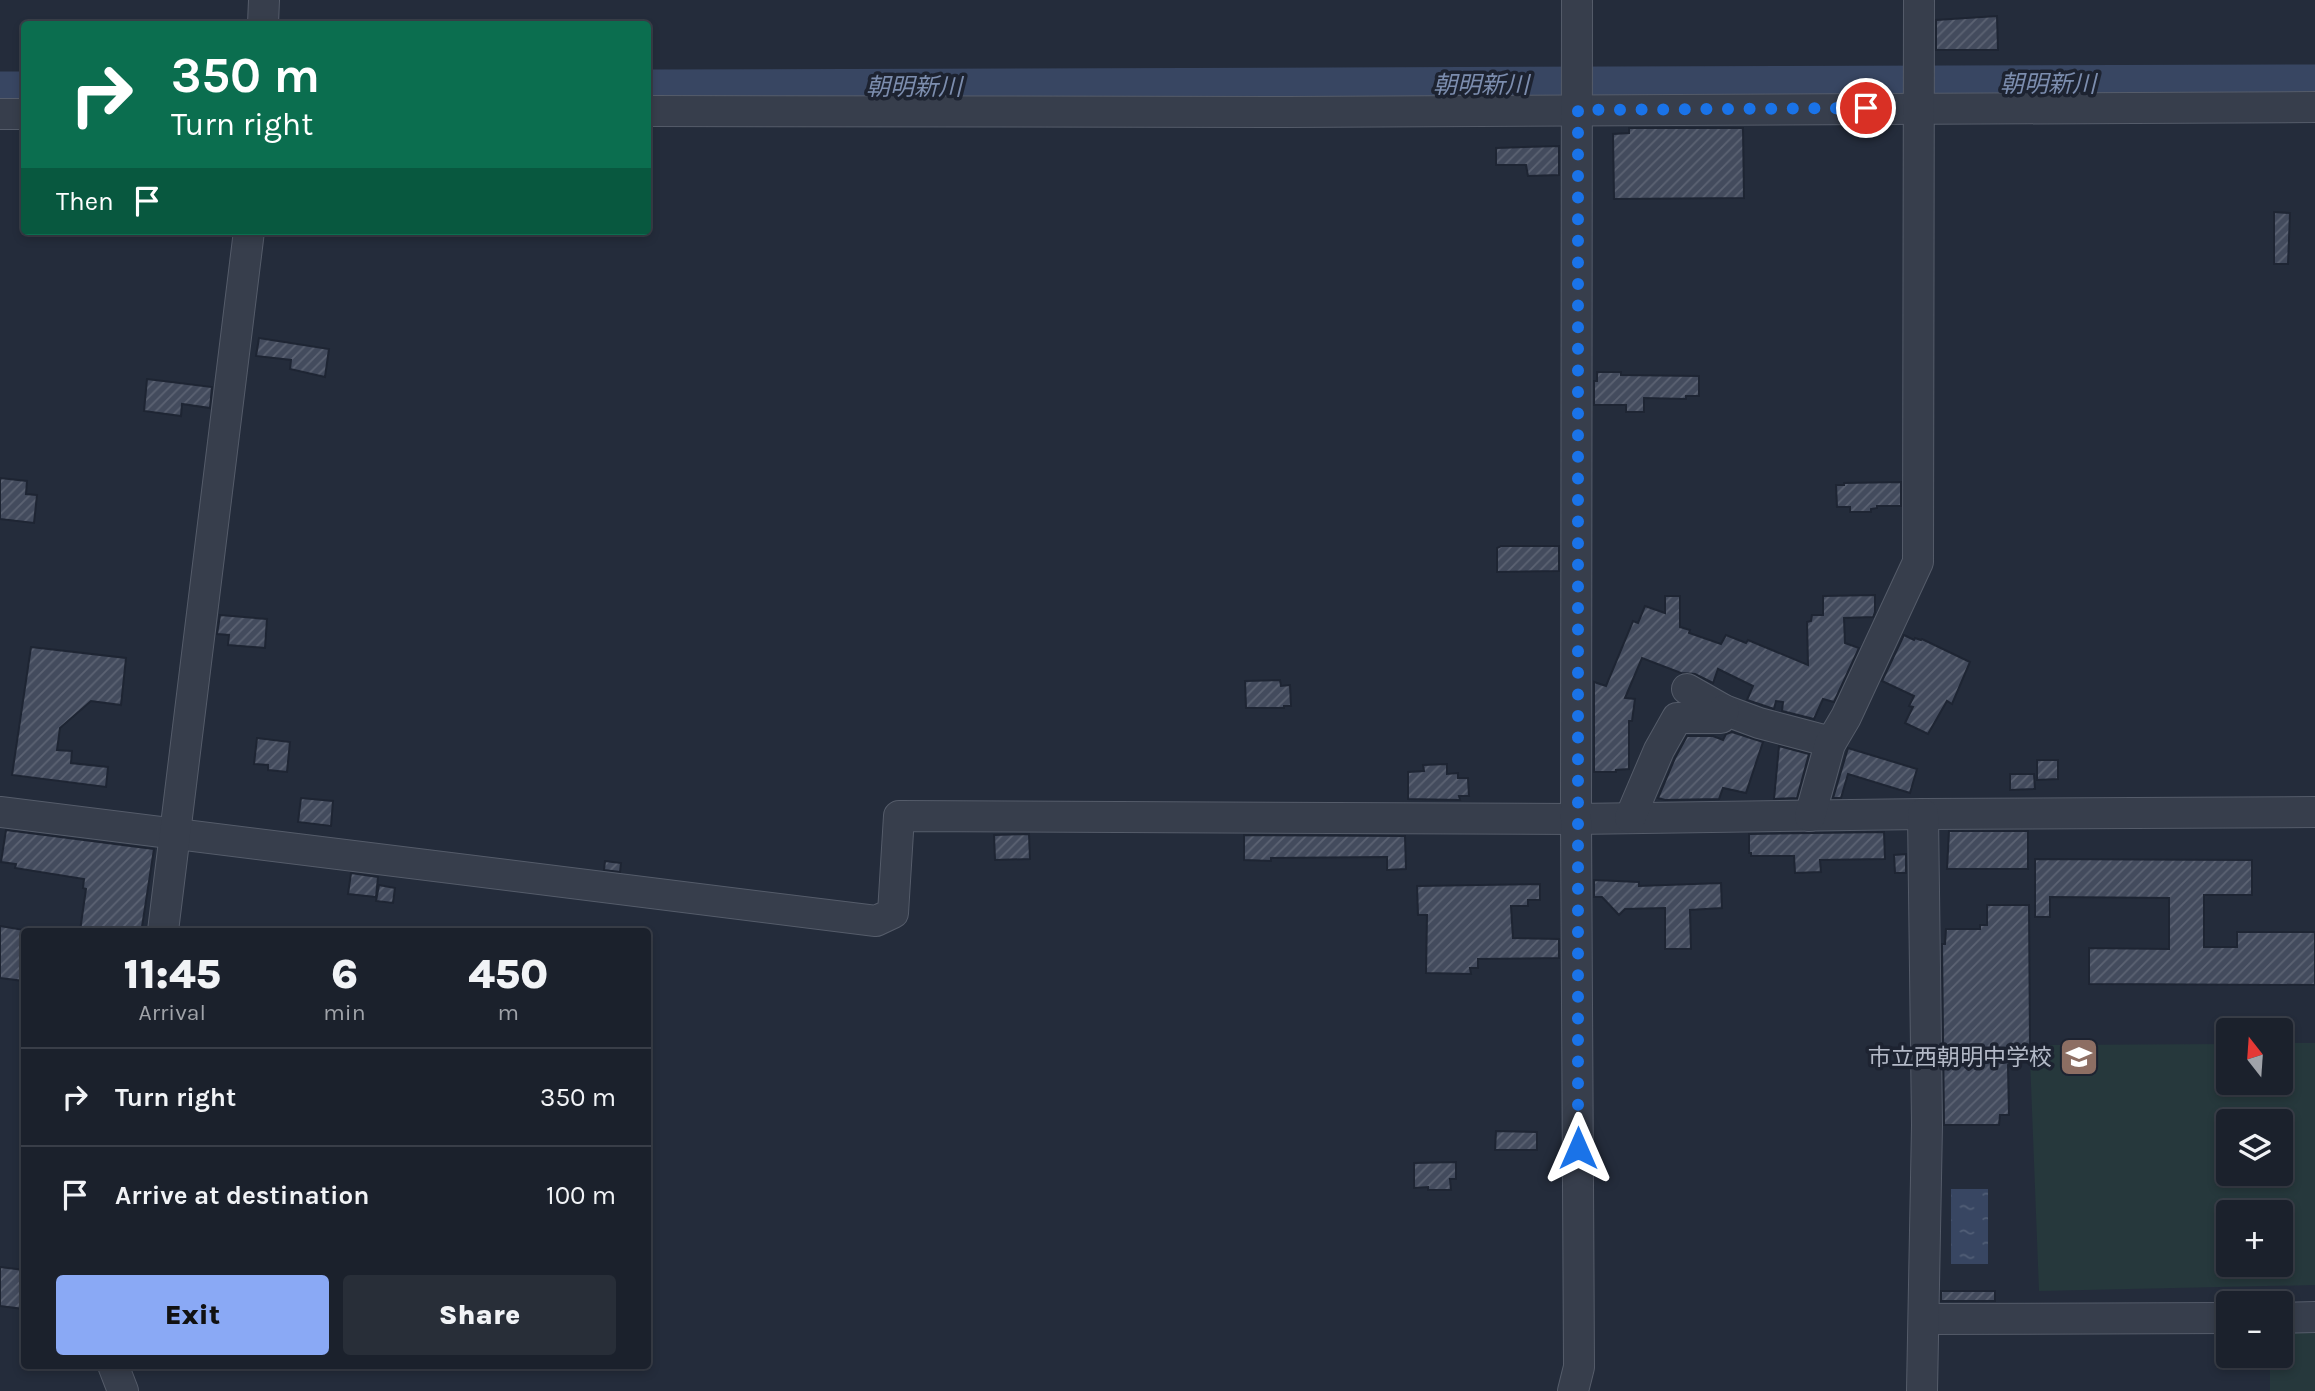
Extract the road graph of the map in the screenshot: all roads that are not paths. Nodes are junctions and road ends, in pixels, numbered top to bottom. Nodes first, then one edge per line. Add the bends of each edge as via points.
1 (264, 0) edge
2 (1577, 0) edge
3 (1919, 0) edge
4 (264, 21) edge
5 (1919, 90) junction
6 (1578, 93) junction
7 (2315, 107) edge
8 (651, 111) edge
9 (0, 114) edge
10 (21, 114) edge
11 (249, 235) edge
12 (1687, 689) dead end
13 (1724, 710) junction
14 (1831, 741) junction
15 (0, 812) edge
16 (2315, 812) edge
17 (1923, 814) junction
18 (1810, 816) junction
19 (1630, 818) junction
20 (1576, 819) junction
21 (175, 834) junction
22 (163, 928) edge
23 (2315, 1317) edge
24 (2216, 1318) edge
25 (2293, 1318) edge
26 (1924, 1319) junction
27 (115, 1369) edge
28 (123, 1391) edge
29 (1573, 1391) edge
30 (1922, 1391) edge

1 - 4 street
2 - 6 street
3 - 5 street
5 - 6 street
5 - 7 street
5 - 14 street via 1918,562
6 - 8 street
6 - 20 street
9 - 10 street
11 - 21 street
12 - 13 street
13 - 14 street
13 - 19 street via 1721,718 1677,718
14 - 18 street
15 - 21 street
16 - 17 street
17 - 18 street
17 - 26 street
18 - 19 street
19 - 20 street
20 - 21 street via 899,816 893,913 876,921
20 - 29 street via 1579,1367
21 - 22 street
23 - 25 street
24 - 26 street
26 - 30 street
27 - 28 street

